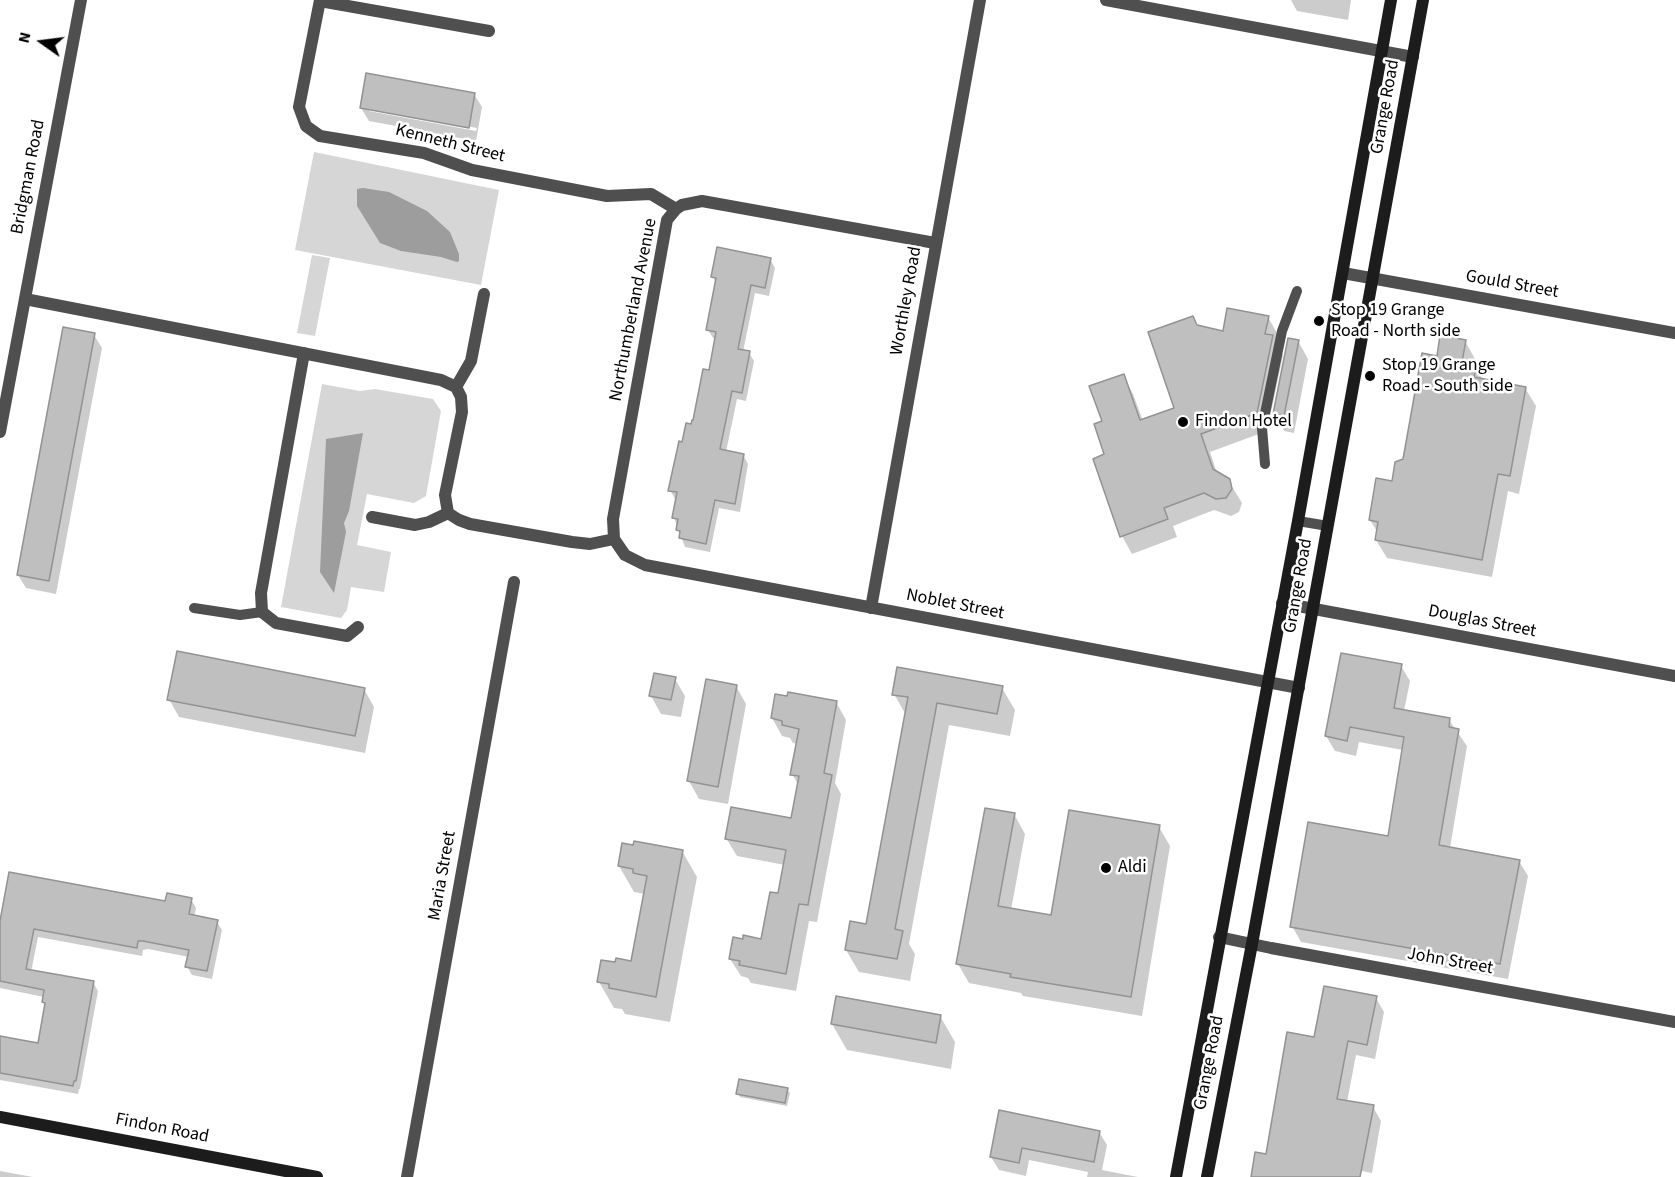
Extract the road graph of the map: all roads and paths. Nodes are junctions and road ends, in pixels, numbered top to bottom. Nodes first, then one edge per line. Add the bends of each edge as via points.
1 (81, 0) edge
2 (980, 0) edge
3 (1106, 0) edge
4 (1391, 0) edge
5 (1424, 0) edge
6 (320, 1) edge
7 (489, 31) dead end
8 (1382, 52) junction
9 (1413, 57) junction
10 (676, 209) junction
11 (935, 243) junction
12 (1343, 273) junction
13 (1374, 279) junction
14 (1297, 291) dead end
15 (484, 294) dead end
16 (25, 299) junction
17 (1675, 333) edge
18 (304, 353) junction
19 (456, 387) junction
20 (0, 432) edge
21 (1265, 464) dead end
22 (448, 513) junction
23 (372, 517) dead end
24 (1298, 521) junction
25 (1328, 526) junction
26 (614, 539) junction
27 (514, 582) dead end
28 (1282, 603) junction
29 (194, 608) dead end
30 (872, 608) junction
31 (1313, 608) junction
32 (262, 612) junction
33 (358, 627) dead end
34 (1675, 676) edge
35 (1267, 682) junction
36 (1299, 688) junction
37 (1219, 937) junction
38 (1251, 944) junction
39 (1675, 1022) edge
40 (0, 1117) edge
41 (317, 1177) edge
42 (406, 1177) edge
43 (1176, 1177) edge
44 (1207, 1177) edge

1 - 16 street, Bridgman Road
2 - 11 street, Worthley Road
3 - 8 street
4 - 8 main road, Grange Road
5 - 9 main road, Grange Road
6 - 7 street
6 - 10 street, Kenneth Street via 299,107 306,126 320,136 424,153 472,170 607,196 651,194
8 - 9 street
8 - 12 main road, Grange Road
9 - 13 main road, Grange Road
10 - 11 street, Northumberland Avenue via 702,201
10 - 26 street, Northumberland Avenue via 668,220 613,519
11 - 30 street, Worthley Road
12 - 13 street, Gould Street
12 - 24 main road, Grange Road
13 - 17 street, Gould Street
13 - 25 main road, Grange Road
14 - 21 lane via 1282,331 1262,428
15 - 19 street via 471,361
16 - 18 street
16 - 20 street, Bridgman Road
18 - 19 street via 441,380
18 - 32 street via 261,593
19 - 22 street via 462,412 445,495
22 - 23 street via 415,525
22 - 26 street via 470,524 572,542 590,544
24 - 25 lane
24 - 28 main road, Grange Road
25 - 31 main road, Grange Road
26 - 30 street, Noblet Street via 625,555 645,565
27 - 42 street, Maria Street
28 - 31 street, Douglas Street
28 - 35 main road, Grange Road
29 - 32 lane via 240,615
30 - 35 street, Noblet Street
31 - 34 street, Douglas Street
31 - 36 main road, Grange Road
32 - 33 street via 276,623 347,636
35 - 36 street, Noblet Street
35 - 37 main road, Grange Road
36 - 38 main road, Grange Road
37 - 38 street, John Street
37 - 43 main road, Grange Road
38 - 39 street, John Street
38 - 44 main road, Grange Road
40 - 41 main road, Findon Road

